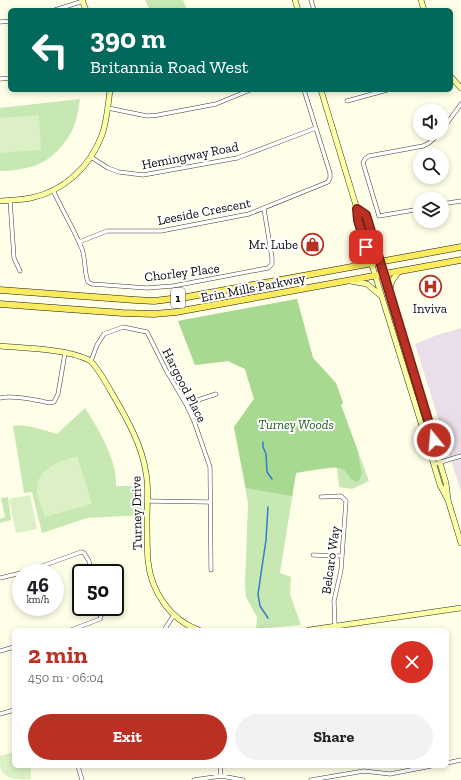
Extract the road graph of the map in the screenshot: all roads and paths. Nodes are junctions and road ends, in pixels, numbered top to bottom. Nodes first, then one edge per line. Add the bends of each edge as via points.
1 (83, 1) edge
2 (61, 8) edge
3 (453, 80) edge
4 (461, 88) edge
5 (110, 92) edge
6 (245, 92) edge
7 (305, 92) edge
8 (322, 92) edge
9 (378, 92) edge
10 (347, 100) dead end
11 (461, 104) edge
12 (108, 108) junction
13 (449, 120) edge
14 (316, 128) junction
15 (432, 140) edge
16 (91, 157) junction
17 (53, 190) junction
18 (10, 200) junction
19 (461, 200) edge
20 (0, 201) edge
21 (449, 203) edge
22 (264, 208) junction
23 (357, 209) junction
24 (413, 209) edge
25 (80, 242) junction
26 (366, 247) junction
27 (461, 247) edge
28 (461, 260) edge
29 (380, 262) junction
30 (371, 263) junction
31 (354, 266) junction
32 (20, 271) dead end
33 (399, 271) junction
34 (384, 274) junction
35 (375, 276) junction
36 (347, 281) junction
37 (0, 290) edge
38 (389, 292) junction
39 (381, 295) junction
40 (0, 304) edge
41 (0, 346) edge
42 (65, 353) junction
43 (91, 361) junction
44 (216, 394) dead end
45 (0, 398) edge
46 (186, 404) junction
47 (461, 456) edge
48 (440, 462) junction
49 (434, 464) junction
50 (321, 497) dead end
51 (448, 500) junction
52 (148, 501) junction
53 (209, 502) junction
54 (461, 543) edge
55 (313, 555) dead end
56 (342, 556) junction
57 (47, 564) edge
58 (89, 564) edge
59 (211, 570) dead end
60 (12, 575) edge
61 (0, 578) edge
62 (461, 608) edge
63 (174, 615) junction
64 (101, 616) edge
65 (335, 626) junction
66 (77, 628) edge
67 (165, 628) edge
68 (192, 628) edge
69 (322, 628) edge
70 (12, 648) edge
71 (0, 651) edge
72 (12, 711) edge
73 (0, 714) edge
74 (461, 760) edge
75 (449, 763) edge
76 (79, 768) edge
77 (220, 768) edge
78 (421, 768) edge
79 (221, 776) junction
80 (82, 780) edge
81 (194, 780) edge
82 (243, 780) edge
83 (311, 780) edge

1 - 2 street
3 - 4 main road
5 - 12 main road
6 - 12 street via 216,104 158,115 147,116
7 - 14 street, Leeside Crescent
8 - 23 main road
9 - 10 street
11 - 13 street
12 - 16 main road via 102,135
14 - 16 street, Hemingway Road via 238,158 143,175 119,172
14 - 22 street, Leeside Crescent via 330,174 328,182
15 - 24 street via 422,146 369,156 363,163 379,216
16 - 17 main road via 76,175
17 - 18 main road via 30,198
17 - 25 street, Chorley Place
18 - 20 main road
18 - 32 street via 14,258
19 - 21 street
22 - 25 street, Leeside Crescent via 249,214 161,231 107,231
22 - 25 street, Chorley Place via 272,264 268,268 249,272 161,287 92,284 86,278 85,259
23 - 26 main road
23 - 29 main road via 366,215
26 - 30 main road
26 - 31 main road
27 - 29 main road, Erin Mills Parkway / 1
28 - 33 main road, Erin Mills Parkway / 1
29 - 30 main road, Erin Mills Parkway / 1
29 - 34 main road
30 - 31 main road, Erin Mills Parkway / 1
30 - 35 main road
31 - 37 main road, Erin Mills Parkway / 1 via 187,297 154,300
33 - 34 main road, Erin Mills Parkway / 1
33 - 38 main road via 392,281
34 - 35 main road, Erin Mills Parkway / 1
34 - 38 main road
35 - 36 main road, Erin Mills Parkway / 1
35 - 39 main road
36 - 39 main road via 367,284
36 - 40 main road, Erin Mills Parkway / 1 via 154,314
38 - 48 main road
39 - 49 main road
41 - 42 main road
42 - 43 main road
42 - 45 street via 58,394 54,402 49,404
43 - 46 street, Hargood Place via 104,334 123,327 147,332
43 - 52 main road, Turney Drive via 131,426 145,467
44 - 46 street
46 - 53 street, Hargood Place via 210,467
47 - 48 street
48 - 49 street
48 - 51 main road
49 - 51 main road via 440,485
50 - 56 street, Belcaro Way via 344,497 346,506
51 - 54 main road
52 - 53 street
52 - 63 main road, Turney Drive via 148,561 152,579 158,594
53 - 59 street, Hargood Place
55 - 56 street
56 - 65 street, Belcaro Way via 334,601
57 - 58 street via 81,552 87,556
60 - 61 street
62 - 65 main road
63 - 67 street
63 - 68 main road, Turney Drive
64 - 66 street via 100,620
65 - 69 main road
70 - 71 street
72 - 73 street
74 - 75 street
76 - 80 street
77 - 79 street
78 - 83 street via 390,774 364,771
79 - 81 street
79 - 82 street

